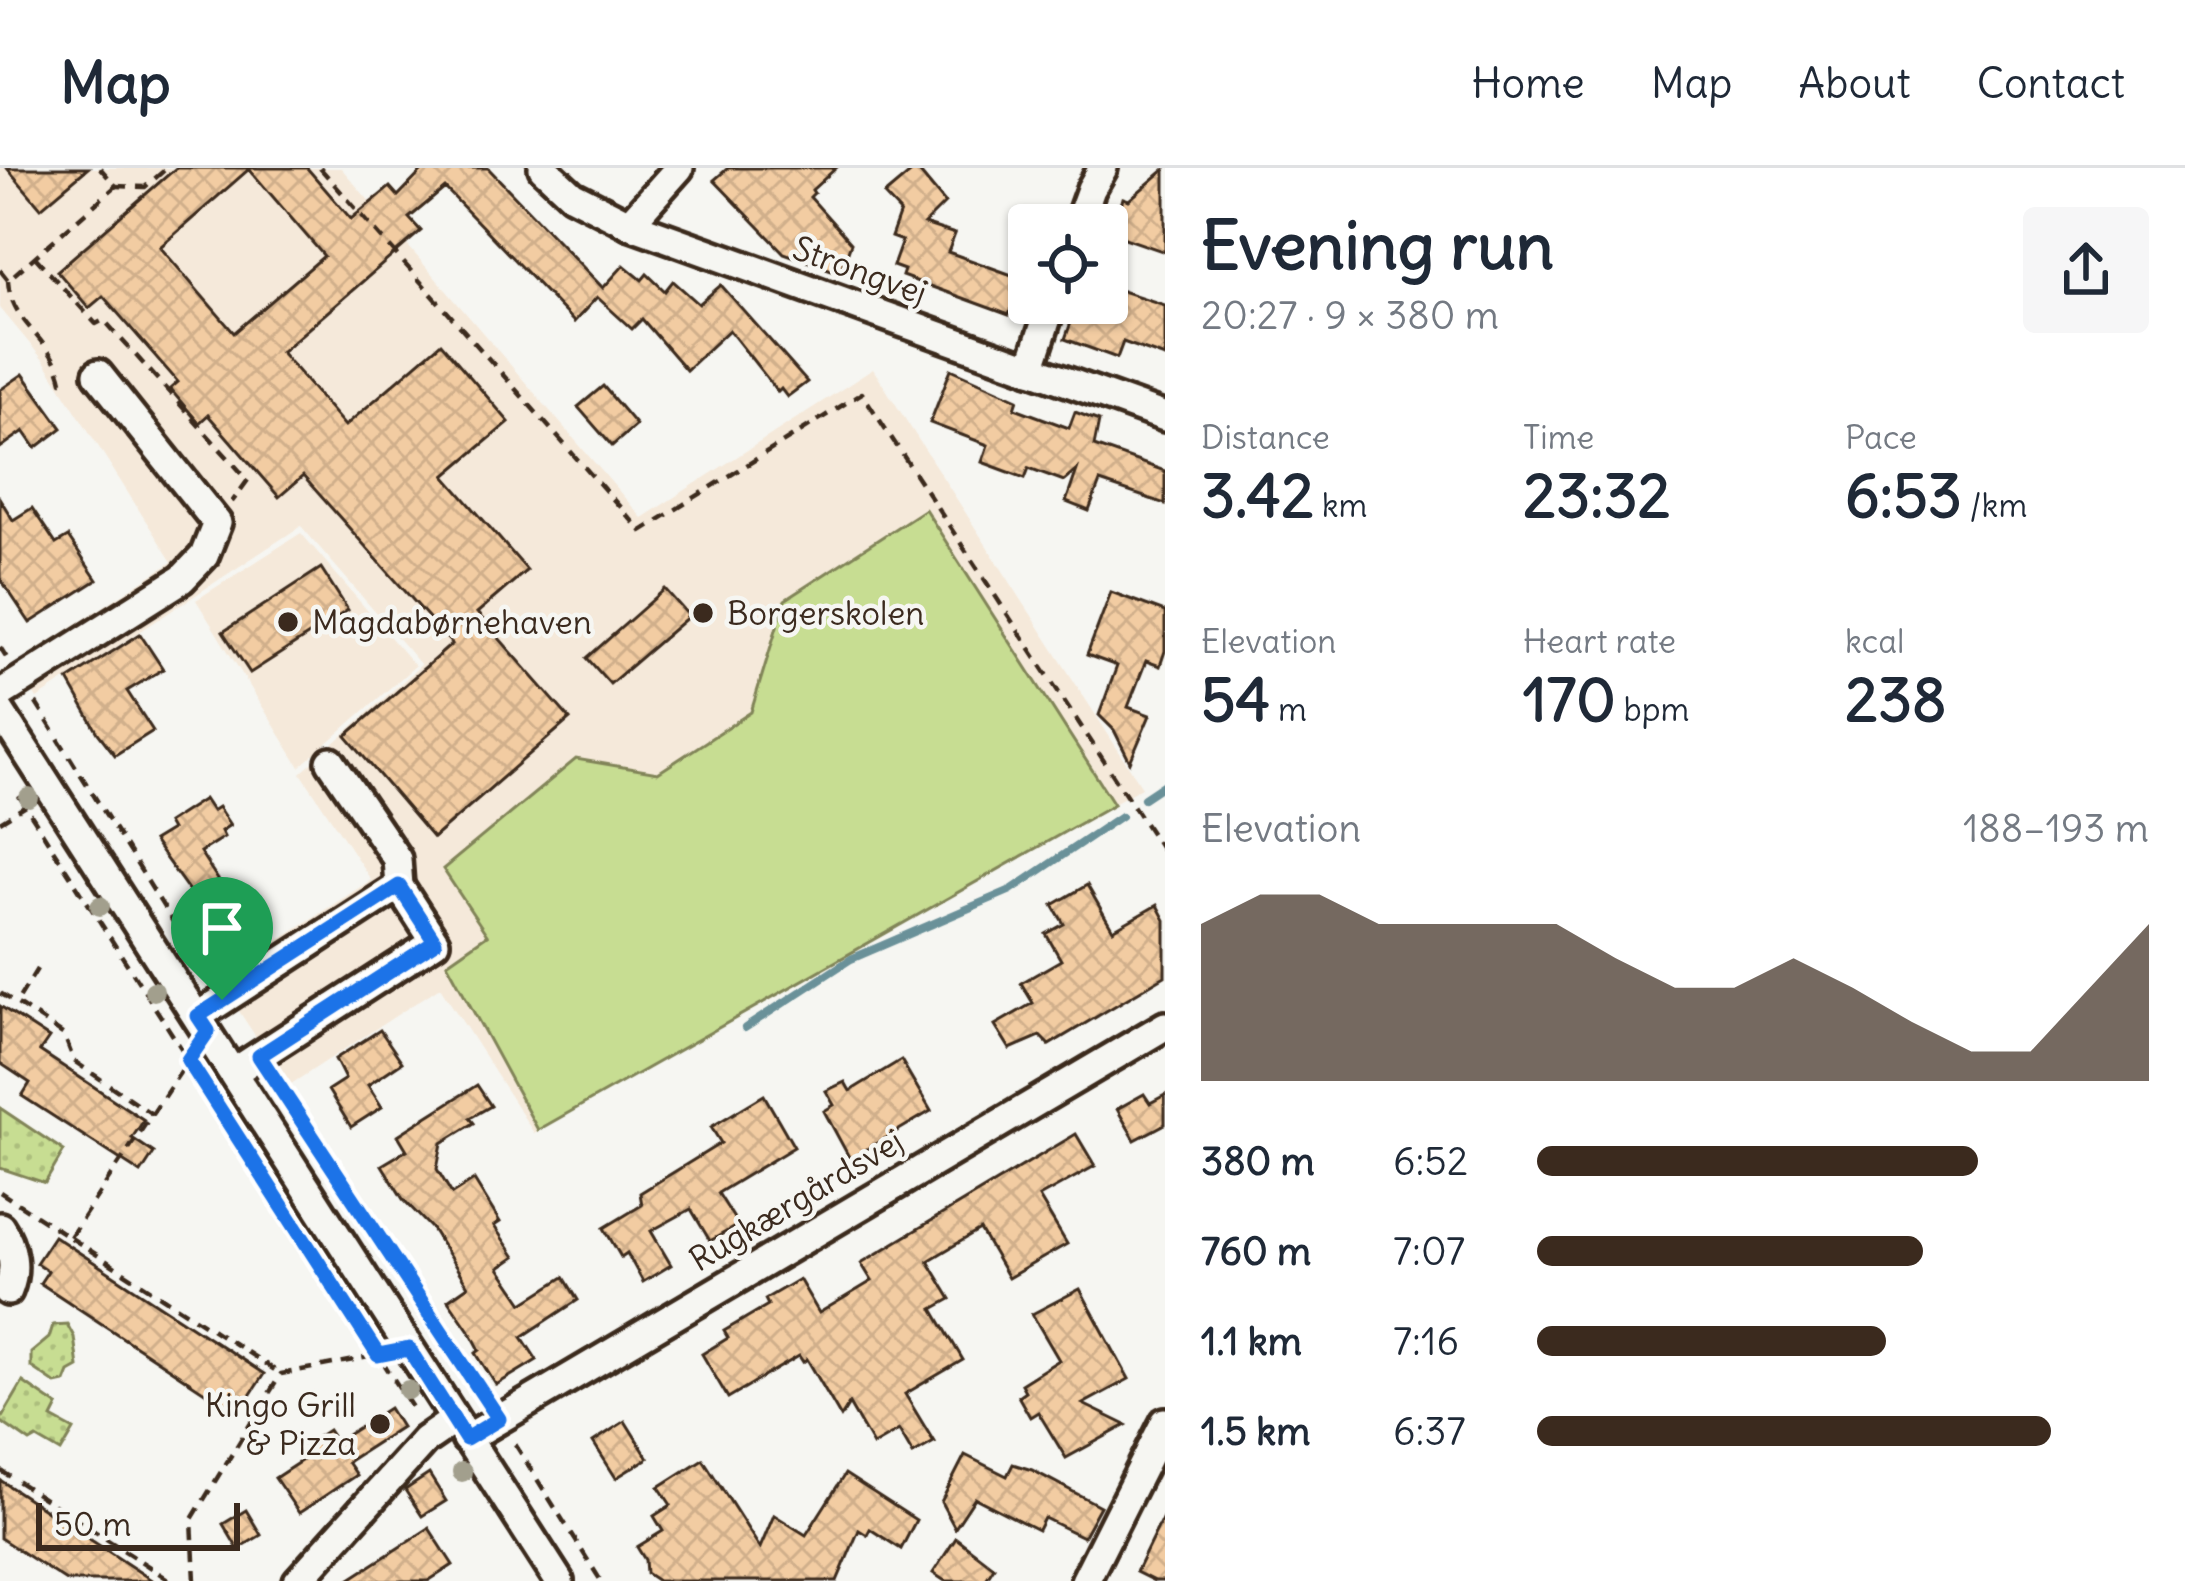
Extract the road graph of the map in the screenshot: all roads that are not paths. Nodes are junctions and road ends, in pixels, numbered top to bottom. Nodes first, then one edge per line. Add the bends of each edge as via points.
1 (543, 168) edge
2 (679, 168) edge
3 (1103, 168) edge
4 (1085, 204) edge
5 (629, 224) junction
6 (1045, 324) edge
7 (1030, 369) junction
8 (98, 374) road end
9 (1165, 417) edge
10 (11, 687) edge
11 (0, 711) edge
12 (331, 762) dead end
13 (399, 886) junction
14 (210, 1016) junction
15 (1165, 1026) edge
16 (234, 1072) junction
17 (0, 1227) edge
18 (8, 1291) dead end
19 (1165, 1422) edge
20 (450, 1432) junction
21 (298, 1581) edge
22 (559, 1581) edge
23 (1085, 1581) edge

1 - 5 street, Strongvej via 572,195
2 - 5 street
3 - 4 street
5 - 7 street, Strongvej
6 - 7 street
7 - 9 street, Strongvej
8 - 10 street via 217,523 204,556 182,579
11 - 14 street
12 - 13 street via 397,859
13 - 14 street
13 - 16 street via 435,942
14 - 16 street
15 - 20 street, Rugkærgårdsvej via 499,1419
16 - 20 street via 409,1349
17 - 18 street via 13,1262
19 - 23 street
20 - 21 street, Rugkærgårdsvej
20 - 22 street

